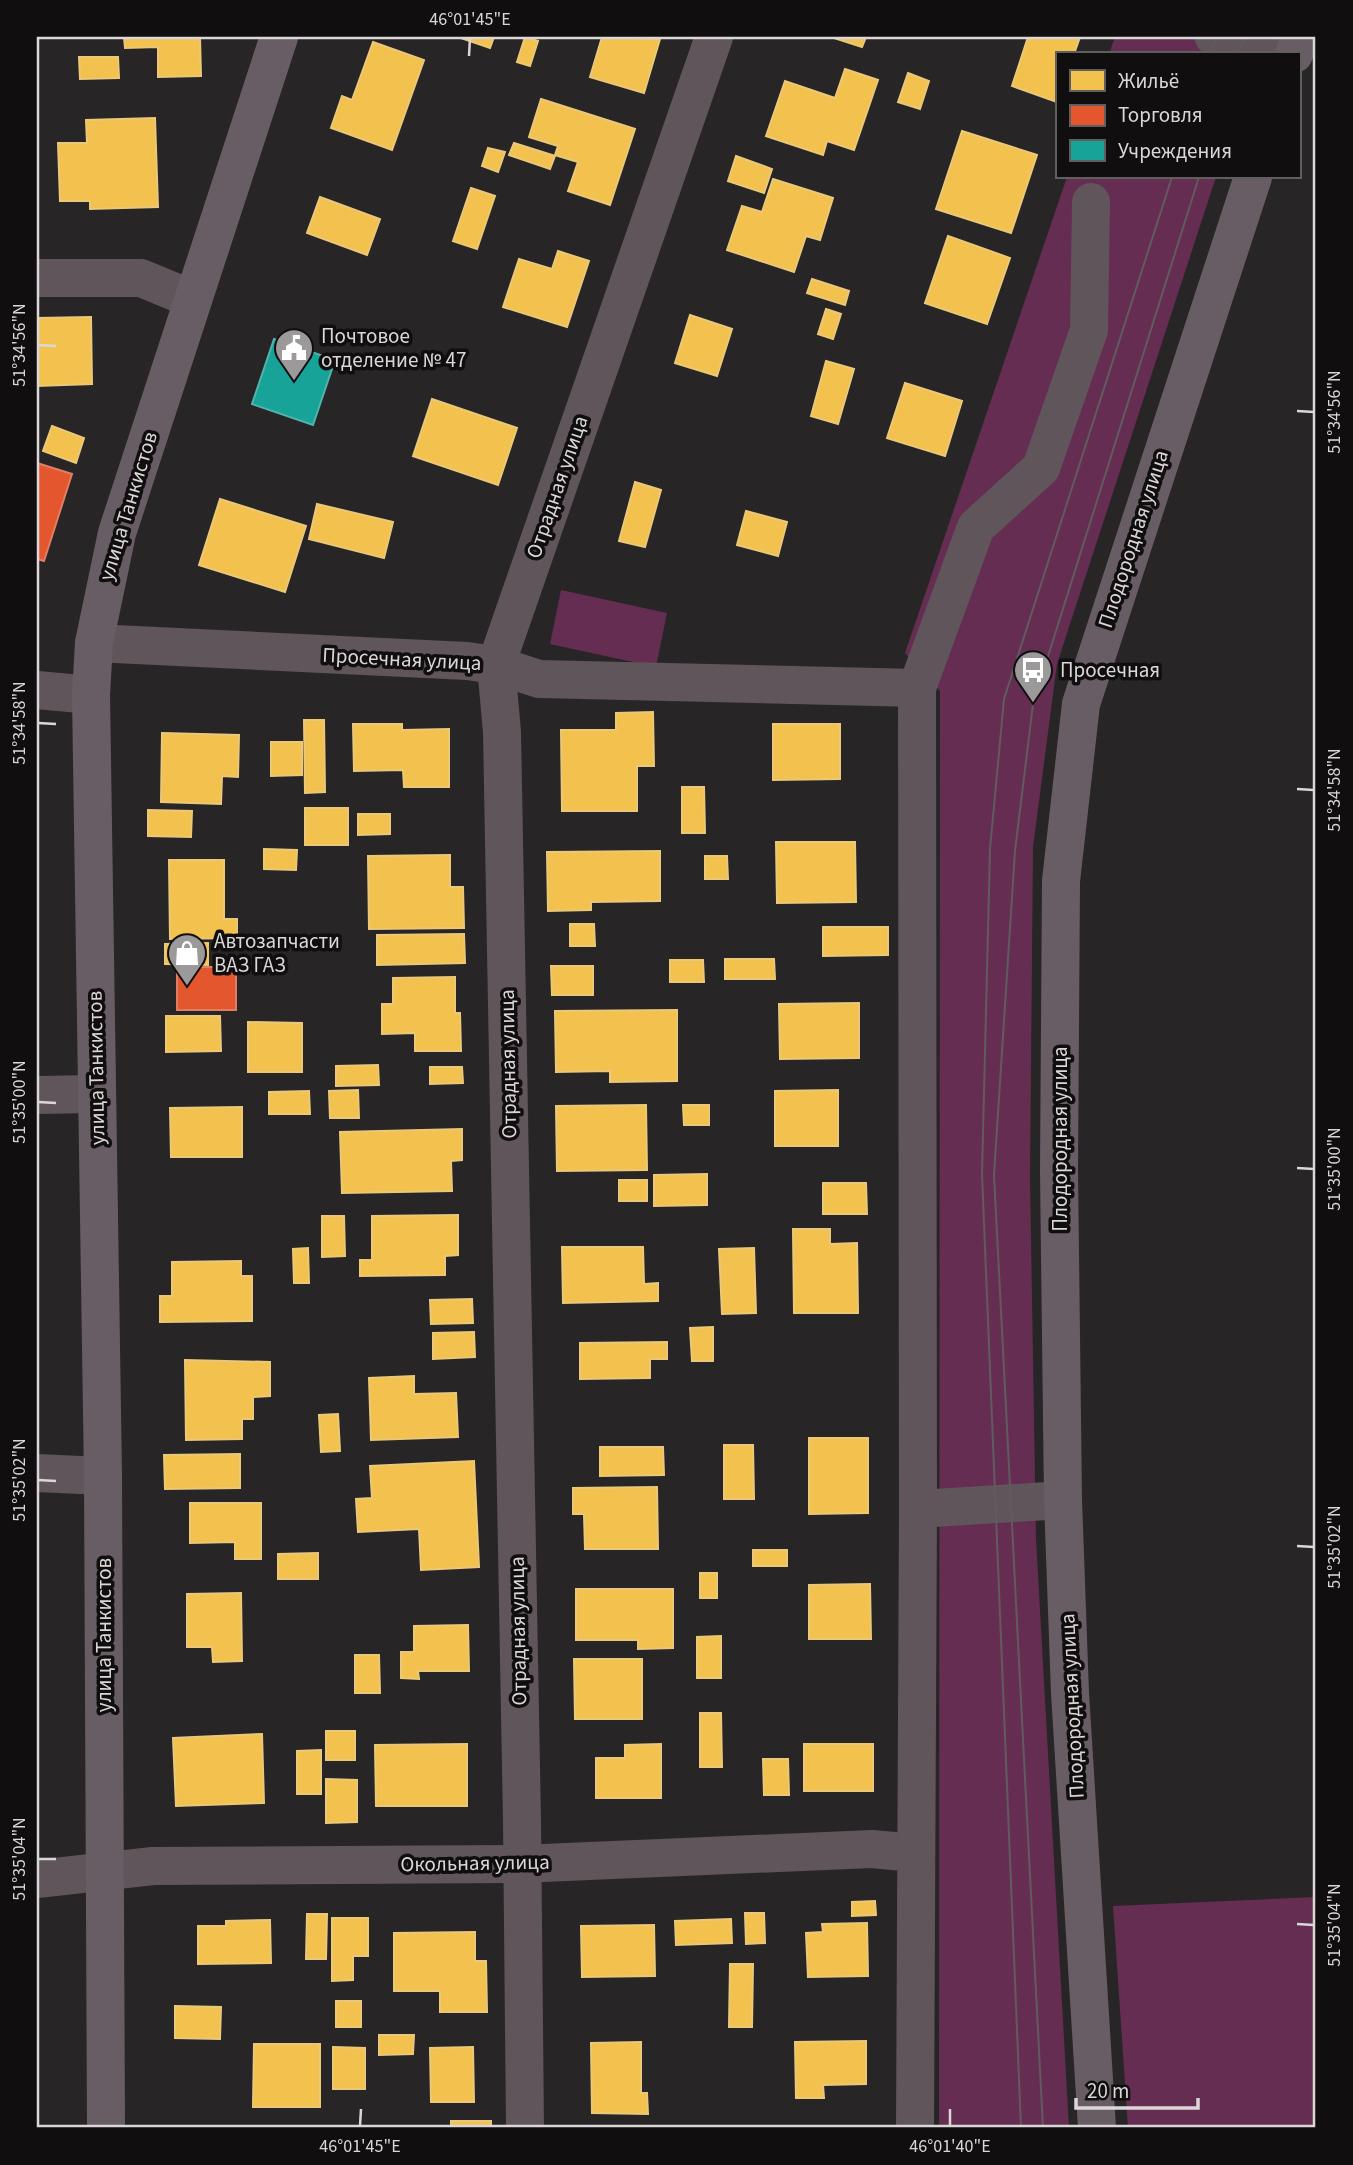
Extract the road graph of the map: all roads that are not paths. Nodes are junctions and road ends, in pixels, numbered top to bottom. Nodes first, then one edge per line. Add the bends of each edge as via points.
1 (279, 37) edge
2 (714, 37) edge
3 (1214, 37) edge
4 (1259, 52) edge
5 (1253, 178) edge
6 (1091, 202) dead end
7 (37, 278) edge
8 (192, 299) junction
9 (94, 643) junction
10 (496, 665) junction
11 (917, 688) junction
12 (37, 690) edge
13 (91, 695) junction
14 (96, 1094) junction
15 (37, 1095) edge
16 (37, 1473) edge
17 (103, 1476) junction
18 (1063, 1500) junction
19 (918, 1508) junction
20 (915, 1853) junction
21 (520, 1864) junction
22 (106, 1872) junction
23 (37, 1879) edge
24 (106, 2128) edge
25 (525, 2128) edge
26 (915, 2128) edge
27 (1097, 2128) edge

1 - 8 main road, улица Танкистов
2 - 10 street, Отрадная улица
3 - 4 street
5 - 18 main road, Плодородная улица via 1081,704 1061,881
6 - 11 street via 1088,330 1041,468 976,527
7 - 8 street via 141,278
8 - 9 main road, улица Танкистов via 117,533
9 - 10 street, Просечная улица
9 - 13 main road, улица Танкистов
10 - 11 street, Просечная улица via 539,679
10 - 21 street, Отрадная улица via 502,732
11 - 19 street
12 - 13 street
13 - 14 main road, улица Танкистов
14 - 15 street
14 - 17 main road, улица Танкистов
16 - 17 street
17 - 22 main road, улица Танкистов
18 - 19 street
18 - 27 main road, Плодородная улица
19 - 20 street
20 - 21 street, Окольная улица via 872,1849
20 - 26 street
21 - 22 street, Окольная улица via 153,1866
21 - 25 street, Отрадная улица
22 - 23 street, Окольная улица
22 - 24 main road, улица Танкистов

